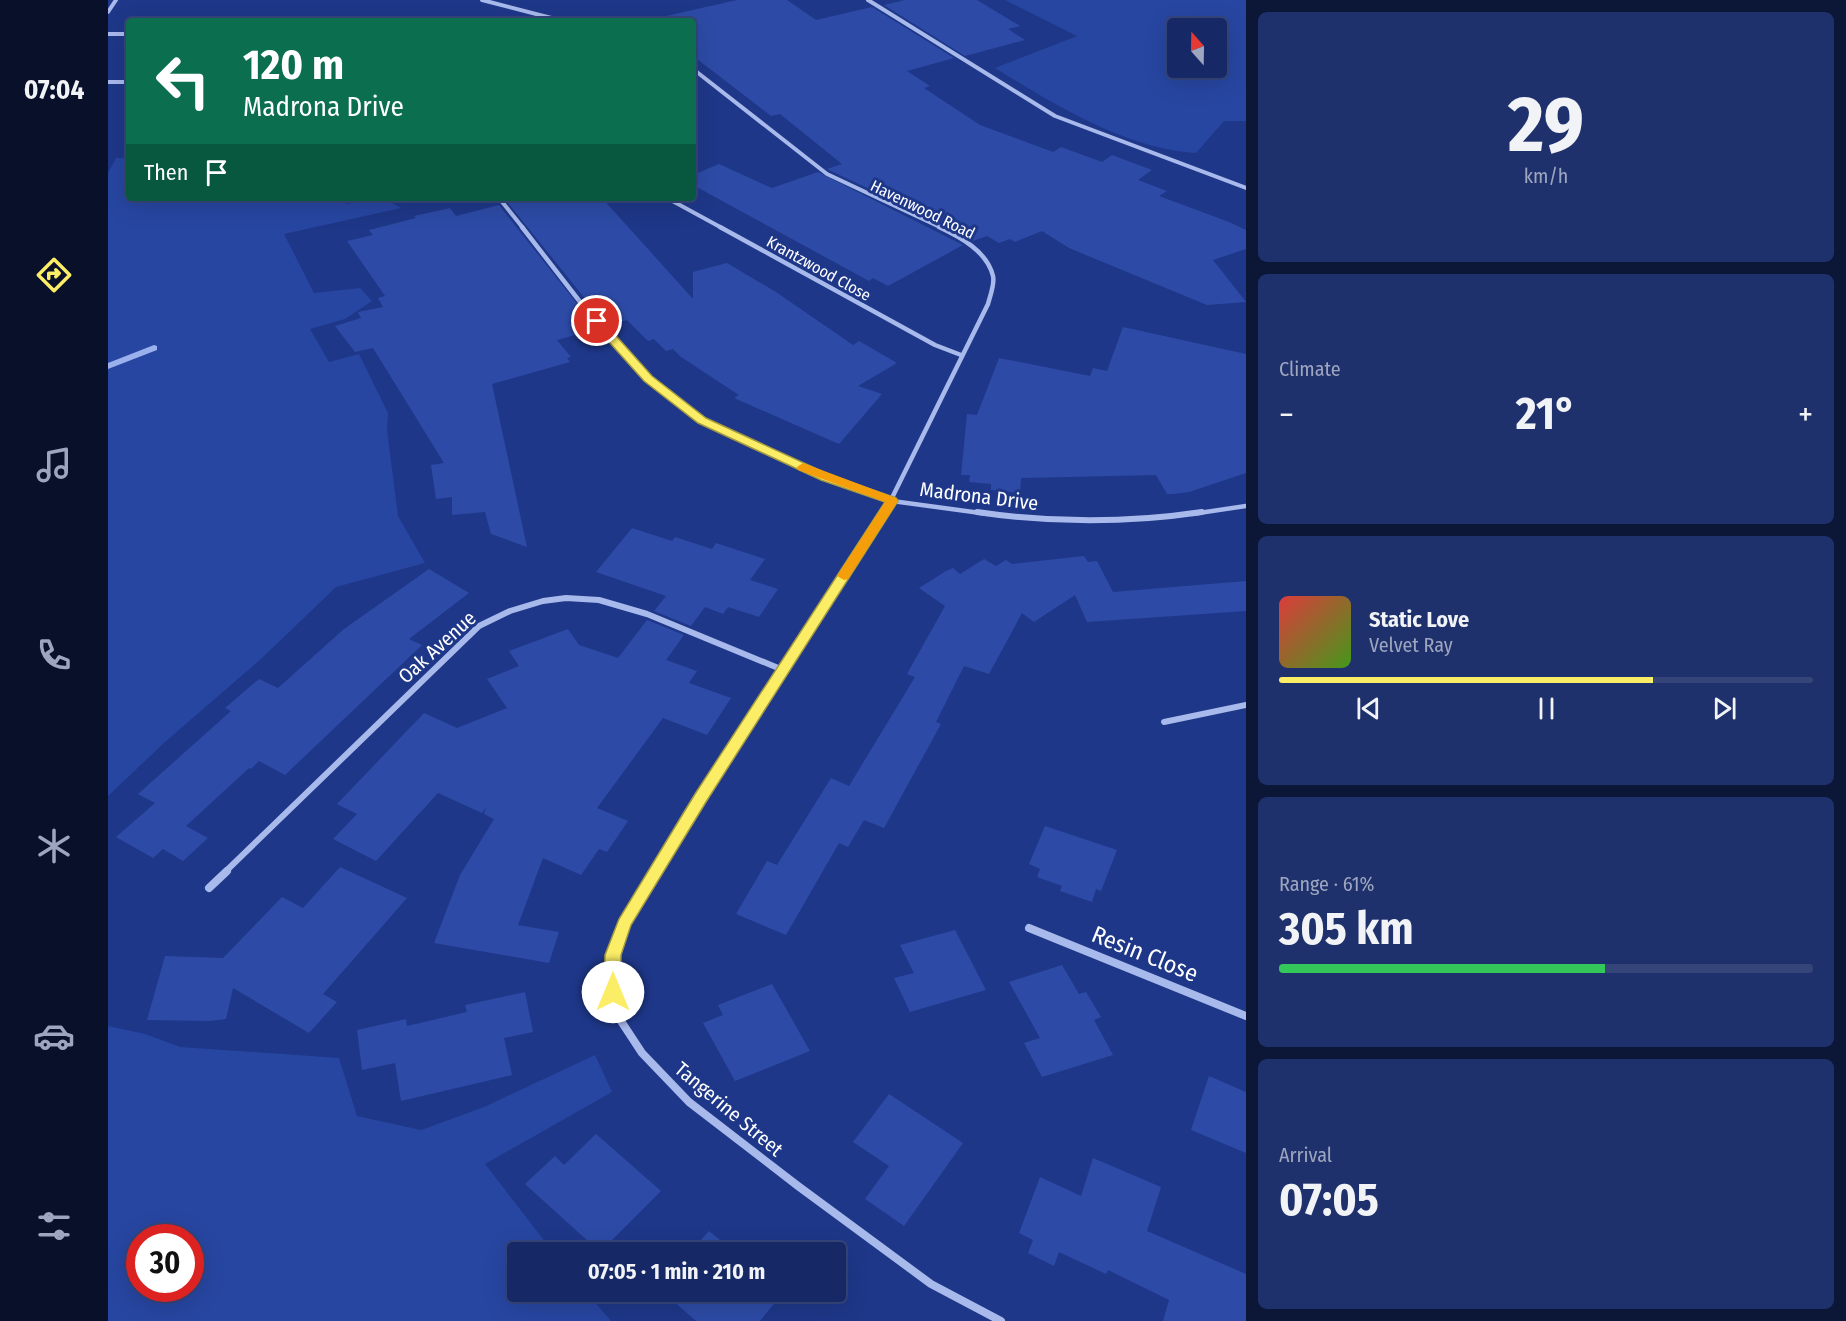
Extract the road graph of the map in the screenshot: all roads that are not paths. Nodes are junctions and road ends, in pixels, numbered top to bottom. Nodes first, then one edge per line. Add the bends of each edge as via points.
1 (116, 0) edge
2 (482, 0) edge
3 (868, 0) edge
4 (108, 12) edge
5 (551, 18) edge
6 (108, 34) edge
7 (126, 34) edge
8 (696, 71) edge
9 (108, 82) edge
10 (126, 82) edge
11 (1246, 188) edge
12 (501, 201) edge
13 (672, 201) edge
14 (961, 354) junction
15 (892, 501) junction
16 (1246, 506) edge
17 (783, 670) junction
18 (1246, 705) edge
19 (1164, 722) dead end
20 (209, 888) dead end
21 (1029, 928) dead end
22 (1246, 1016) edge
23 (1001, 1321) edge

1 - 4 street
2 - 5 street
3 - 11 street via 1055,116
6 - 7 street
8 - 14 street, Havenwood Road via 826,174 960,237 984,257 994,278 988,304
9 - 10 street
12 - 15 street, Madrona Drive via 584,307 648,379 702,421 826,478
13 - 14 street, Krantzwood Close via 935,345
14 - 15 street, Havenwood Road
15 - 16 street, Madrona Drive via 1032,520 1166,518
15 - 17 street, Tangerine Street
17 - 20 street, Oak Avenue via 646,613 596,599 534,602 503,613 479,626
17 - 23 street, Tangerine Street via 624,923 613,955 613,992 619,1018 642,1053 690,1102 931,1284
18 - 19 street
21 - 22 street, Resin Close

